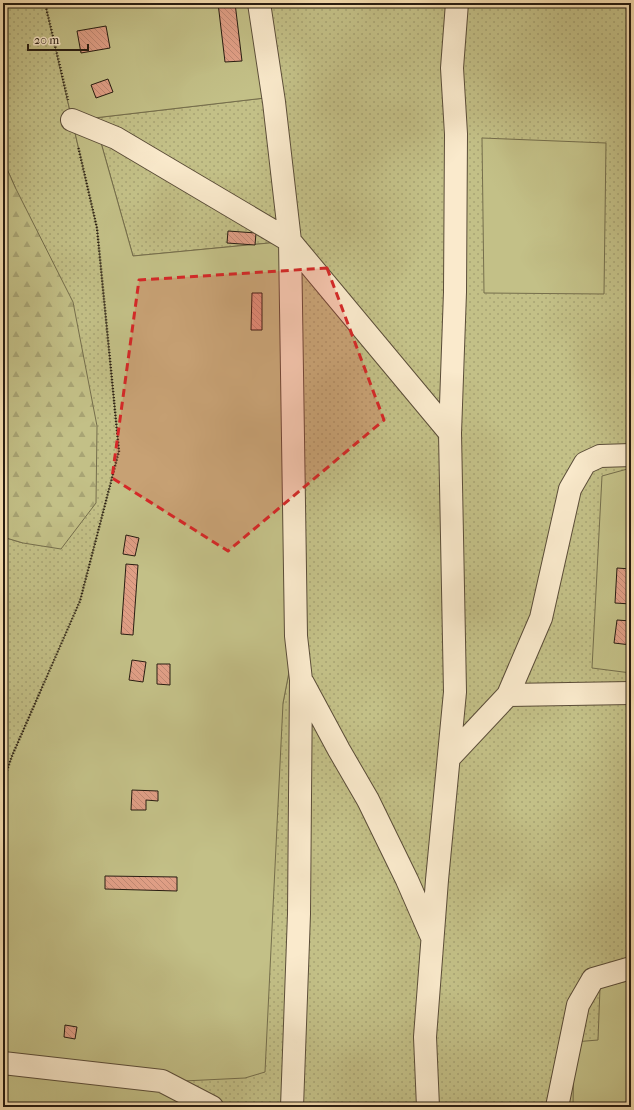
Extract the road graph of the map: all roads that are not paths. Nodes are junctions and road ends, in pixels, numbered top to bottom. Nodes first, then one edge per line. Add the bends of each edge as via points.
1 (259, 3) edge
2 (457, 3) edge
3 (72, 120) road end
4 (290, 241) junction
5 (450, 432) junction
6 (631, 455) edge
7 (301, 680) junction
8 (631, 693) edge
9 (508, 696) junction
10 (449, 758) junction
11 (433, 939) junction
12 (631, 968) edge
13 (3, 1063) edge
14 (212, 1107) edge
15 (292, 1107) edge
16 (428, 1107) edge
17 (557, 1107) edge

1 - 4 lane via 274,102
2 - 5 lane via 452,68 456,134 455,292
3 - 4 lane via 116,138
4 - 5 lane
4 - 7 lane via 296,636
5 - 10 lane via 455,692
6 - 9 lane via 600,456 585,463 570,489 542,618
7 - 11 lane via 368,800
7 - 15 lane via 299,914
8 - 9 lane
9 - 10 lane
10 - 11 lane
11 - 16 lane via 425,1037
12 - 17 lane via 593,979 578,1005
13 - 14 lane via 162,1082

